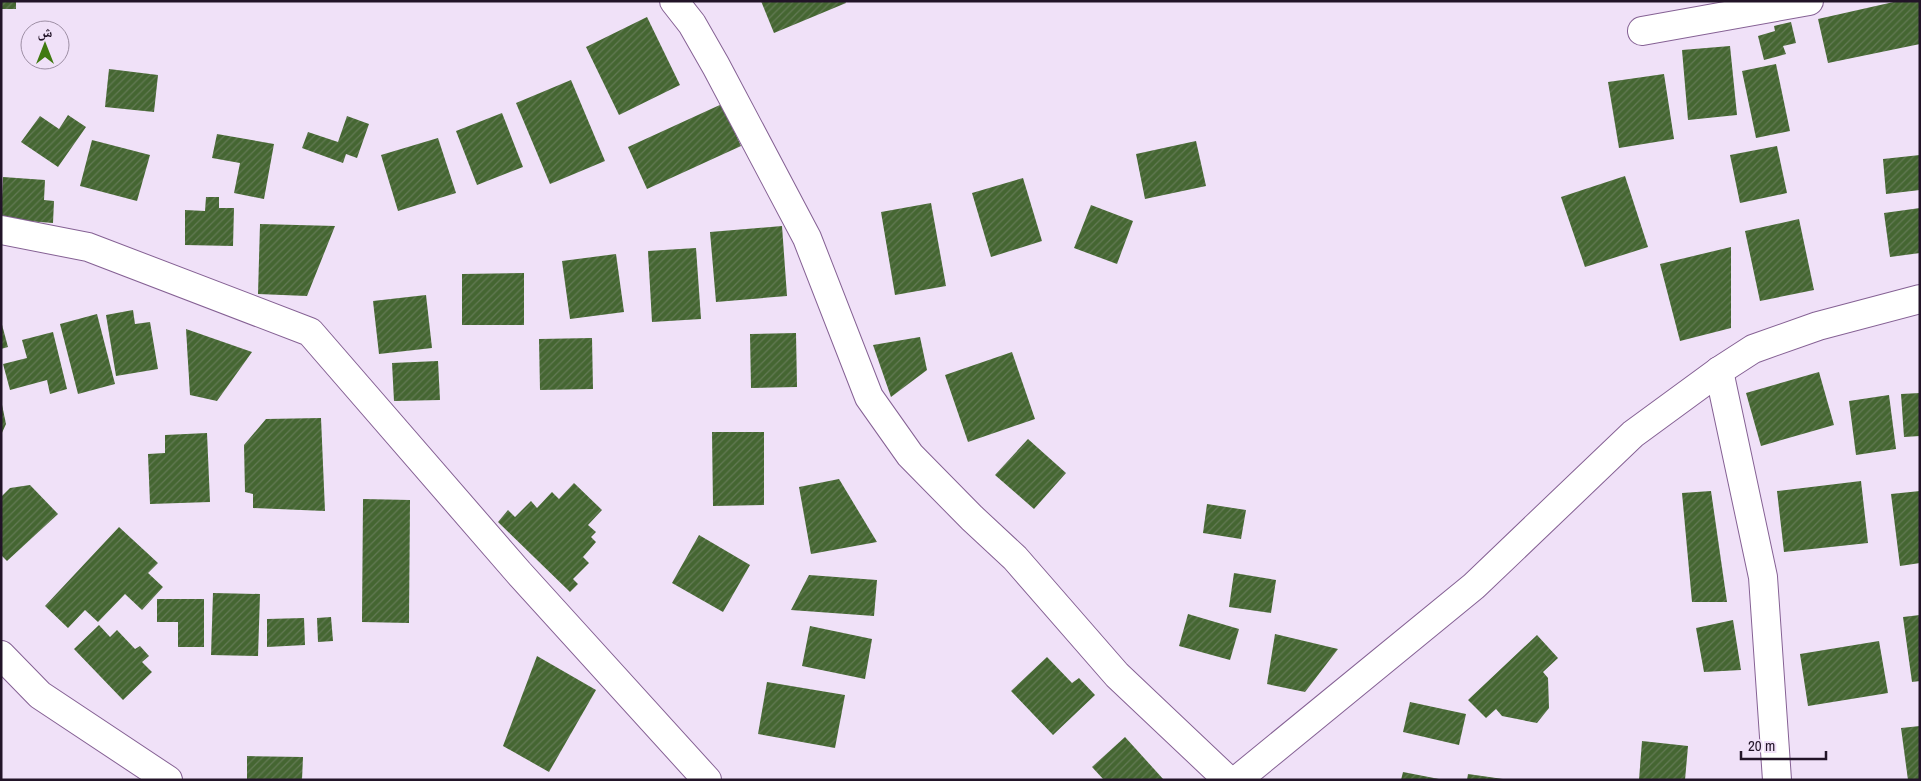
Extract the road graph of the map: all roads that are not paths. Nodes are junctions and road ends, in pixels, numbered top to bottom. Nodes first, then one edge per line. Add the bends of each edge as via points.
1 (674, 1) edge
2 (1809, 1) edge
3 (1642, 30) dead end
4 (1, 230) edge
5 (1920, 298) edge
6 (1719, 371) junction
7 (1, 655) edge
8 (168, 780) edge
9 (706, 780) edge
10 (1228, 780) edge
11 (1237, 780) edge
12 (1777, 780) edge

1 - 10 street via 692,24 807,238 869,397 910,455 1014,558 1117,675
2 - 3 street
4 - 9 street via 88,247 310,332 519,573
5 - 6 street via 1818,326 1753,349
6 - 11 street via 1633,434 1474,586
6 - 12 street via 1763,577
7 - 8 street via 40,695

